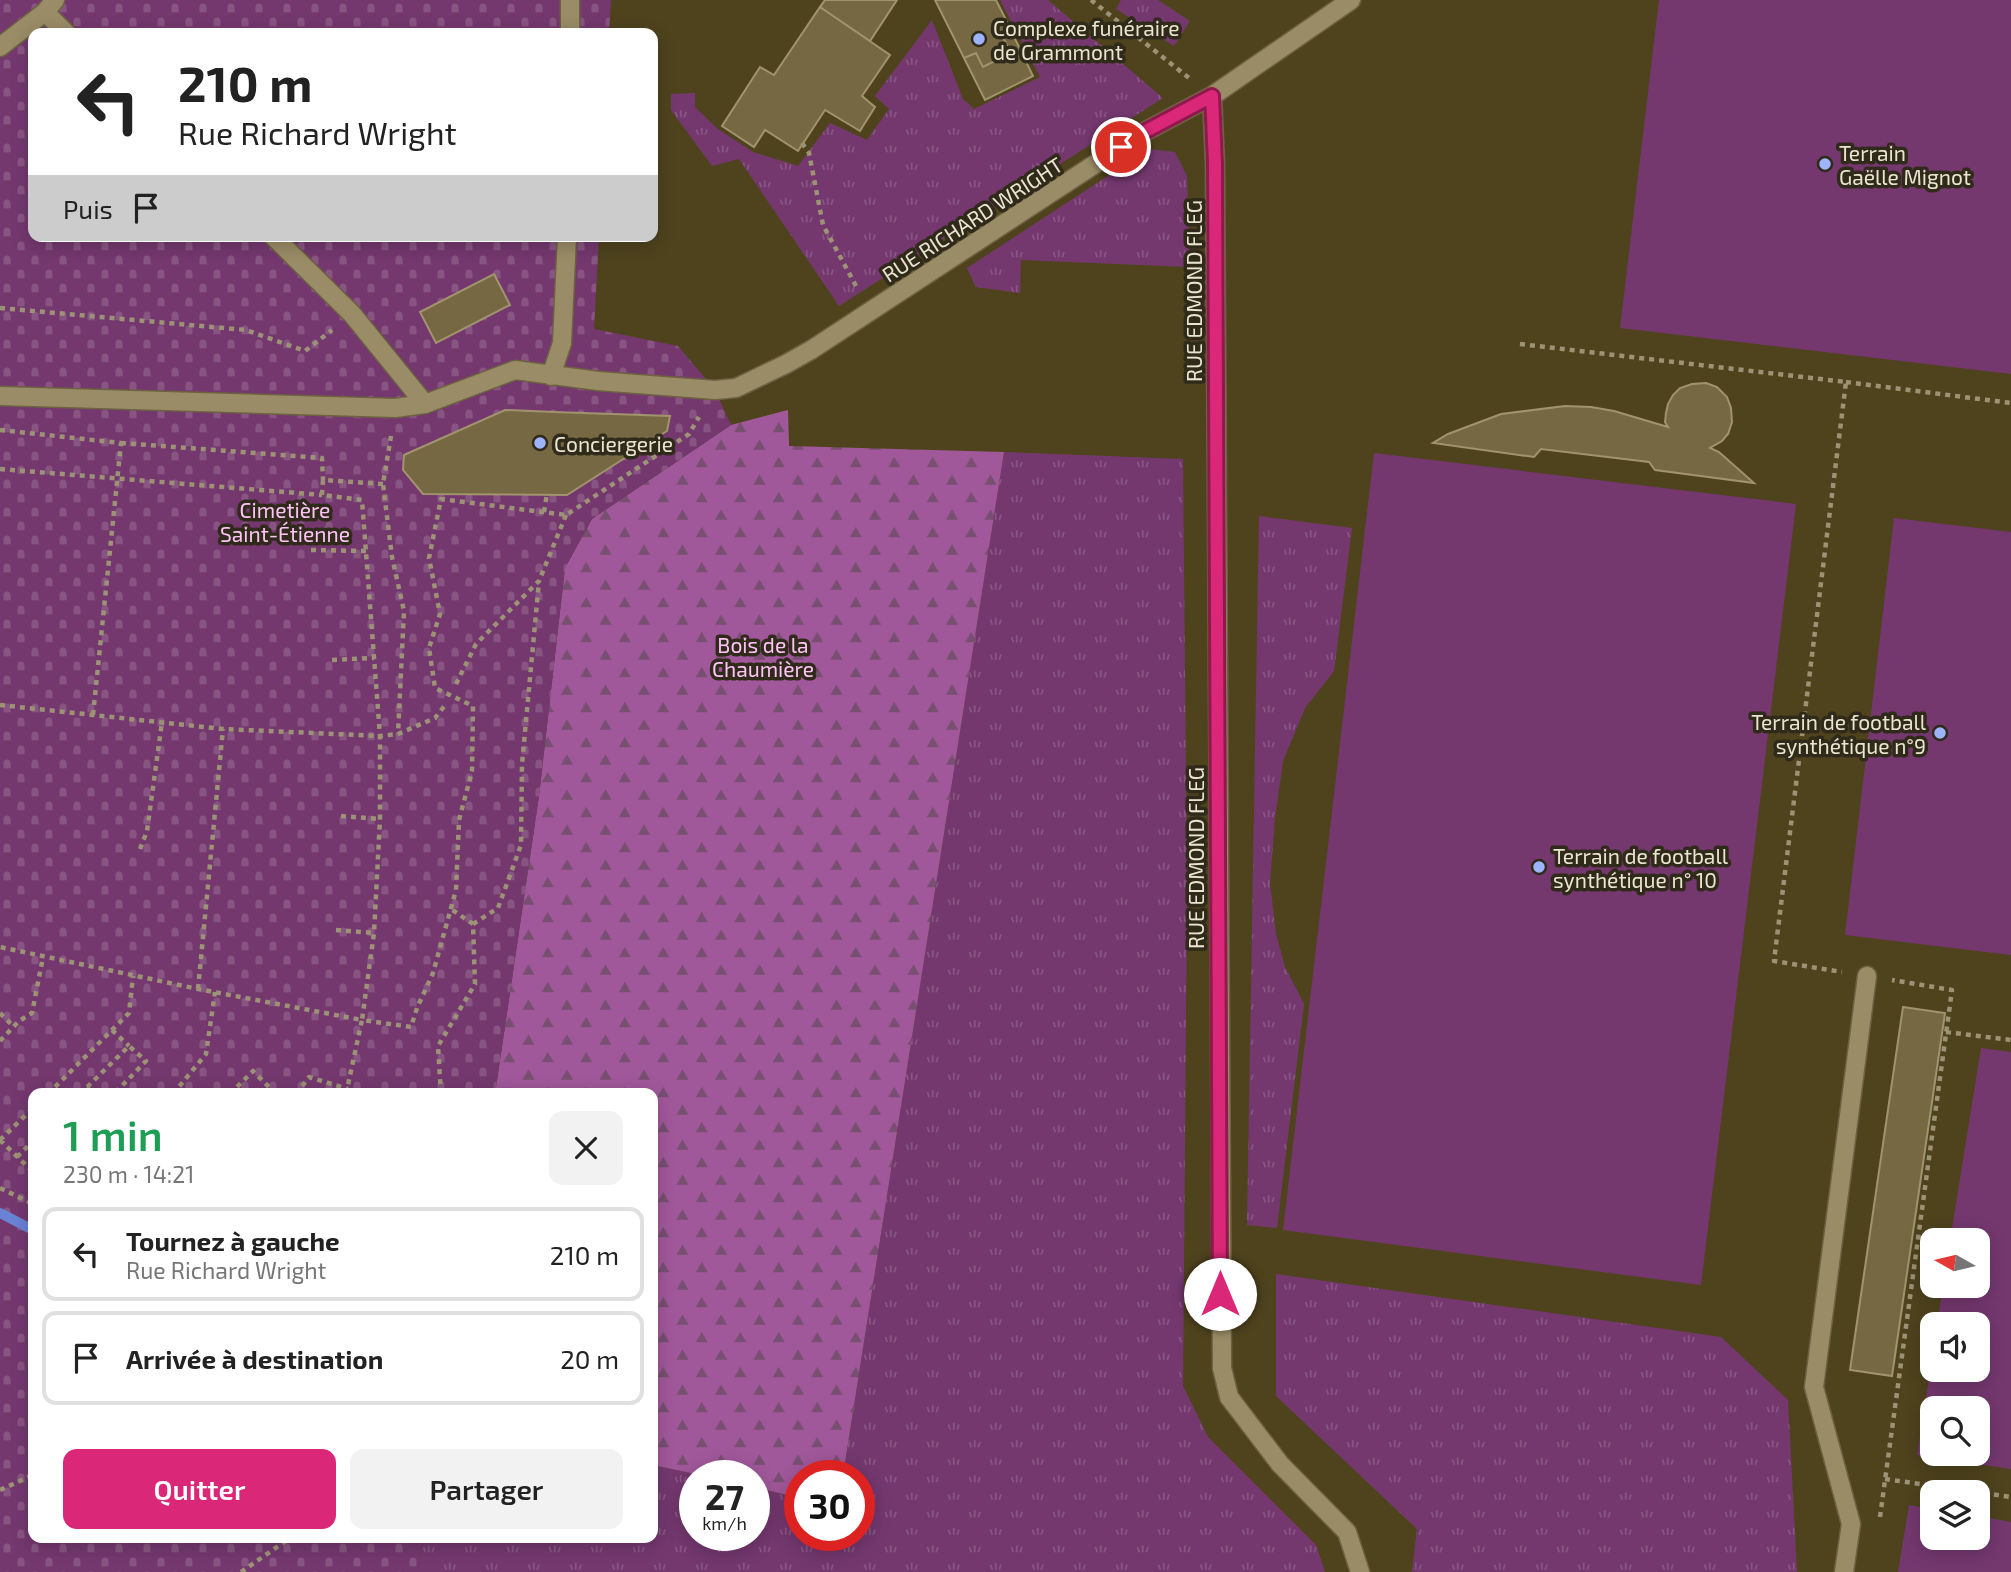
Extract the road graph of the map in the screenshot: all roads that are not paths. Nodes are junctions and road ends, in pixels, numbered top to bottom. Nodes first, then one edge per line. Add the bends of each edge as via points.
1 (570, 0) edge
2 (1351, 0) edge
3 (50, 6) edge
4 (63, 28) edge
5 (570, 28) edge
6 (0, 47) edge
7 (1212, 96) junction
8 (279, 242) edge
9 (567, 242) edge
10 (551, 376) junction
11 (0, 396) edge
12 (425, 404) junction
13 (1867, 976) road end
14 (1360, 1572) edge
15 (1844, 1572) edge

1 - 5 street
2 - 7 street, RUE RICHARD WRIGHT
3 - 4 street
3 - 6 street
7 - 10 street, RUE RICHARD WRIGHT via 1144,132 786,364 736,388
7 - 14 street, RUE EDMOND FLEG via 1222,1368 1229,1396 1273,1454 1347,1532
8 - 12 street via 352,314
9 - 10 street via 562,343
10 - 12 street, RUE RICHARD WRIGHT via 515,370
11 - 12 street, RUE RICHARD WRIGHT via 395,408
13 - 15 street via 1814,1387 1851,1524

